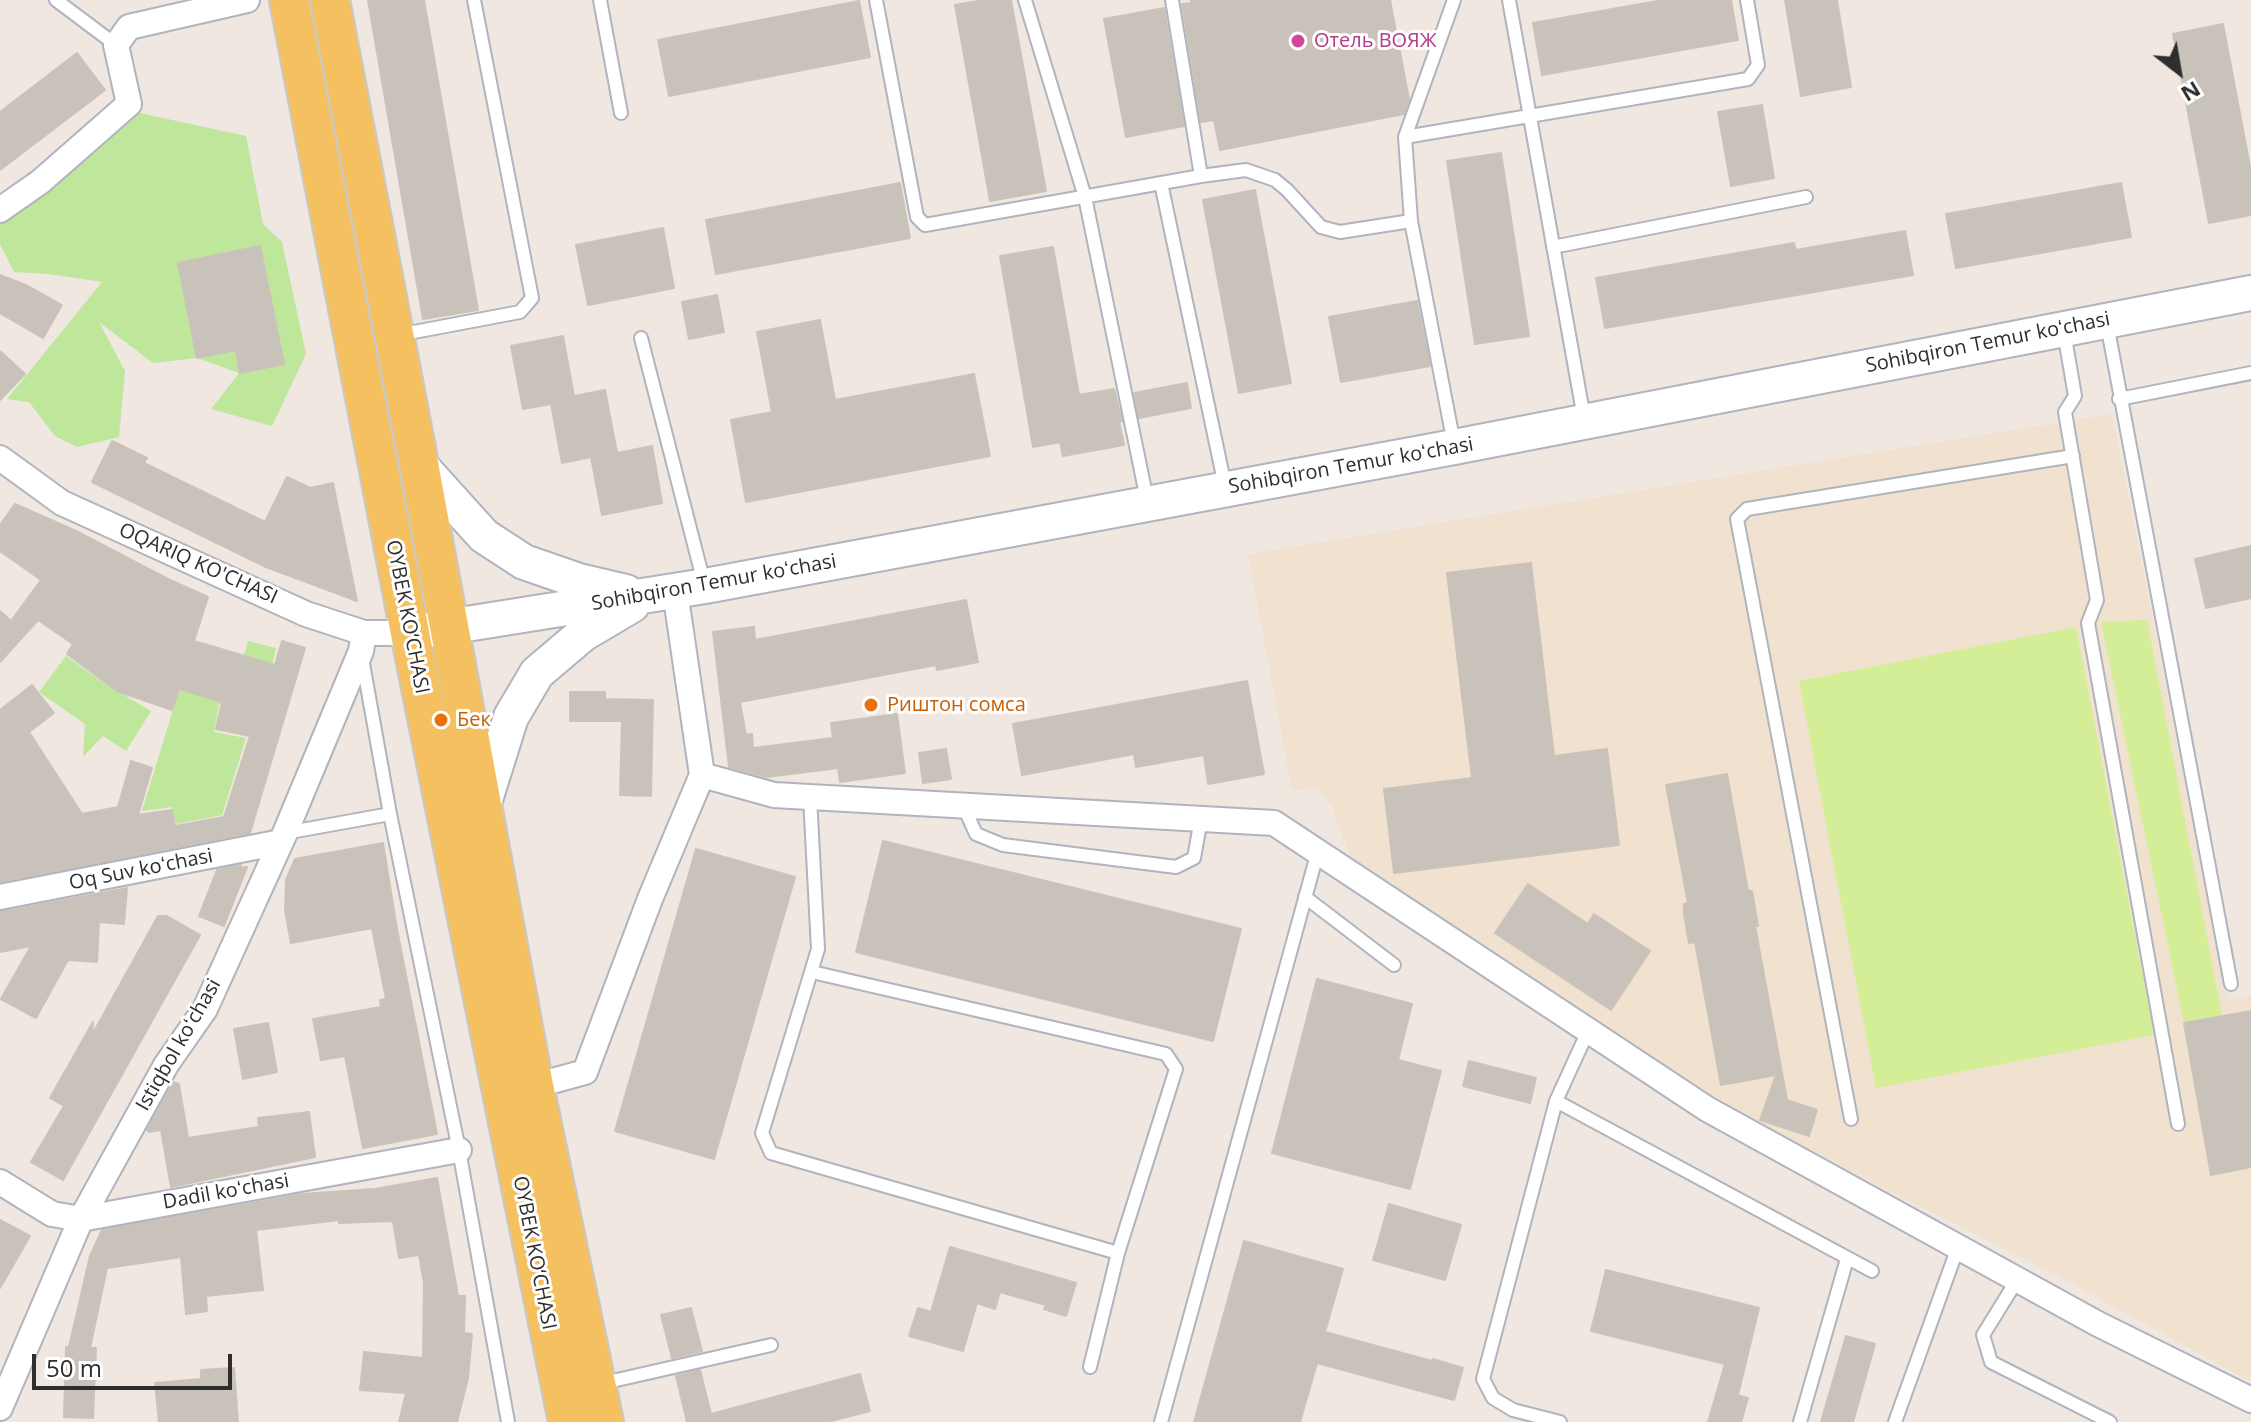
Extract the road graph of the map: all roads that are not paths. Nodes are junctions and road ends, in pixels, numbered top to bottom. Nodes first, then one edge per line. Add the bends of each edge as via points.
1 (56, 0) edge
2 (247, 0) edge
3 (289, 0) edge
4 (330, 0) edge
5 (474, 0) edge
6 (600, 0) edge
7 (876, 0) edge
8 (1025, 0) edge
9 (1172, 0) edge
10 (1454, 0) edge
11 (1509, 0) edge
12 (1747, 0) edge
13 (142, 11) edge
14 (116, 45) junction
15 (621, 113) dead end
16 (1529, 115) junction
17 (1405, 137) junction
18 (1201, 176) junction
19 (1161, 183) junction
20 (1085, 197) junction
21 (1806, 197) dead end
22 (0, 210) edge
23 (1411, 221) junction
24 (1553, 247) junction
25 (2251, 293) edge
26 (2106, 321) junction
27 (2064, 328) junction
28 (395, 336) junction
29 (641, 338) dead end
30 (2251, 373) edge
31 (2119, 399) junction
32 (1584, 421) junction
33 (1454, 447) junction
34 (2073, 456) junction
35 (0, 458) edge
36 (419, 464) junction
37 (1226, 489) junction
38 (1147, 503) junction
39 (675, 591) junction
40 (449, 626) junction
41 (410, 633) junction
42 (362, 642) junction
43 (702, 775) junction
44 (810, 797) junction
45 (963, 805) junction
46 (483, 806) junction
47 (390, 814) junction
48 (1201, 819) junction
49 (283, 838) junction
50 (1318, 851) junction
51 (0, 897) edge
52 (1305, 897) junction
53 (1394, 965) dead end
54 (812, 972) junction
55 (2231, 984) dead end
56 (1588, 1031) junction
57 (534, 1086) junction
58 (1556, 1101) junction
59 (1851, 1119) dead end
60 (2178, 1124) dead end
61 (459, 1150) junction
62 (0, 1182) edge
63 (81, 1219) junction
64 (1958, 1247) junction
65 (1118, 1253) junction
66 (1847, 1259) junction
67 (1872, 1271) dead end
68 (2017, 1280) junction
69 (771, 1345) dead end
70 (1090, 1367) dead end
71 (596, 1385) junction
72 (2251, 1400) edge
73 (0, 1408) edge
74 (508, 1422) edge
75 (568, 1422) edge
76 (604, 1422) edge
77 (1161, 1422) edge
78 (1560, 1422) edge
79 (1800, 1422) edge
80 (1895, 1422) edge
81 (2110, 1422) edge

1 - 14 lane
2 - 13 street
3 - 41 main road, OYBEK KO‘CHASI
4 - 28 main road, OYBEK KO‘CHASI
5 - 28 lane via 532,298 520,312
6 - 15 lane
7 - 20 lane via 917,217 925,225
8 - 20 lane
9 - 18 lane
10 - 17 lane
11 - 16 lane
12 - 16 lane via 1758,65 1748,79
13 - 14 street
14 - 22 street via 129,104
16 - 17 lane
16 - 24 lane
17 - 23 lane
18 - 19 lane
18 - 23 lane via 1246,170 1275,180 1321,227 1340,232
19 - 20 lane
19 - 37 lane
20 - 38 lane
21 - 24 lane
23 - 33 lane
24 - 32 lane
25 - 26 main road, Sohibqiron Temur koʻchasi
26 - 27 main road, Sohibqiron Temur koʻchasi
26 - 31 lane
27 - 32 main road, Sohibqiron Temur koʻchasi
27 - 34 lane via 2075,396 2065,412
28 - 36 main road, OYBEK KO‘CHASI
29 - 39 lane
30 - 31 lane
31 - 55 lane
32 - 33 main road, Sohibqiron Temur koʻchasi
33 - 37 main road, Sohibqiron Temur koʻchasi
34 - 59 lane via 1747,509 1737,519
34 - 60 lane via 2097,600 2088,623
35 - 42 street, OQARIQ KO'CHASI via 62,503
36 - 39 main road via 484,536 524,562 579,581
36 - 40 main road, OYBEK KO‘CHASI
37 - 38 main road, Sohibqiron Temur koʻchasi
38 - 39 main road, Sohibqiron Temur koʻchasi
39 - 40 main road, Sohibqiron Temur koʻchasi
39 - 43 street
39 - 46 main road via 583,634 537,673 511,717
40 - 41 main road, Sohibqiron Temur koʻchasi
40 - 46 main road, OYBEK KO‘CHASI
41 - 42 street, OQARIQ KO'CHASI
41 - 75 main road, OYBEK KO‘CHASI
42 - 47 lane
42 - 49 street, Istiqbol koʻchasi
43 - 44 street via 774,795
43 - 57 street via 585,1072
44 - 45 street
44 - 54 lane via 818,949
45 - 48 street
45 - 48 lane via 976,834 1003,845 1176,867 1194,858
46 - 57 main road, OYBEK KO‘CHASI
47 - 49 lane
47 - 61 lane
48 - 50 street via 1274,823
49 - 51 street, Oq Suv koʻchasi
49 - 63 street, Istiqbol koʻchasi via 205,1009 166,1065
50 - 52 lane
50 - 56 street
52 - 53 lane
52 - 77 lane
54 - 65 lane via 762,1133 771,1153
54 - 65 lane via 1166,1054 1176,1069
56 - 58 lane
56 - 64 street via 1707,1109
57 - 71 main road, OYBEK KO‘CHASI
58 - 66 lane
58 - 78 lane via 1483,1379 1493,1398 1513,1410
61 - 63 street, Dadil koʻchasi
61 - 74 lane
62 - 63 street, Dadil koʻchasi via 52,1214
63 - 73 street, Istiqbol koʻchasi
64 - 68 street
64 - 80 lane
65 - 70 lane
66 - 67 lane
66 - 79 lane
68 - 72 street
68 - 81 lane via 1983,1335 1991,1362
69 - 71 lane
71 - 76 main road, OYBEK KO‘CHASI

